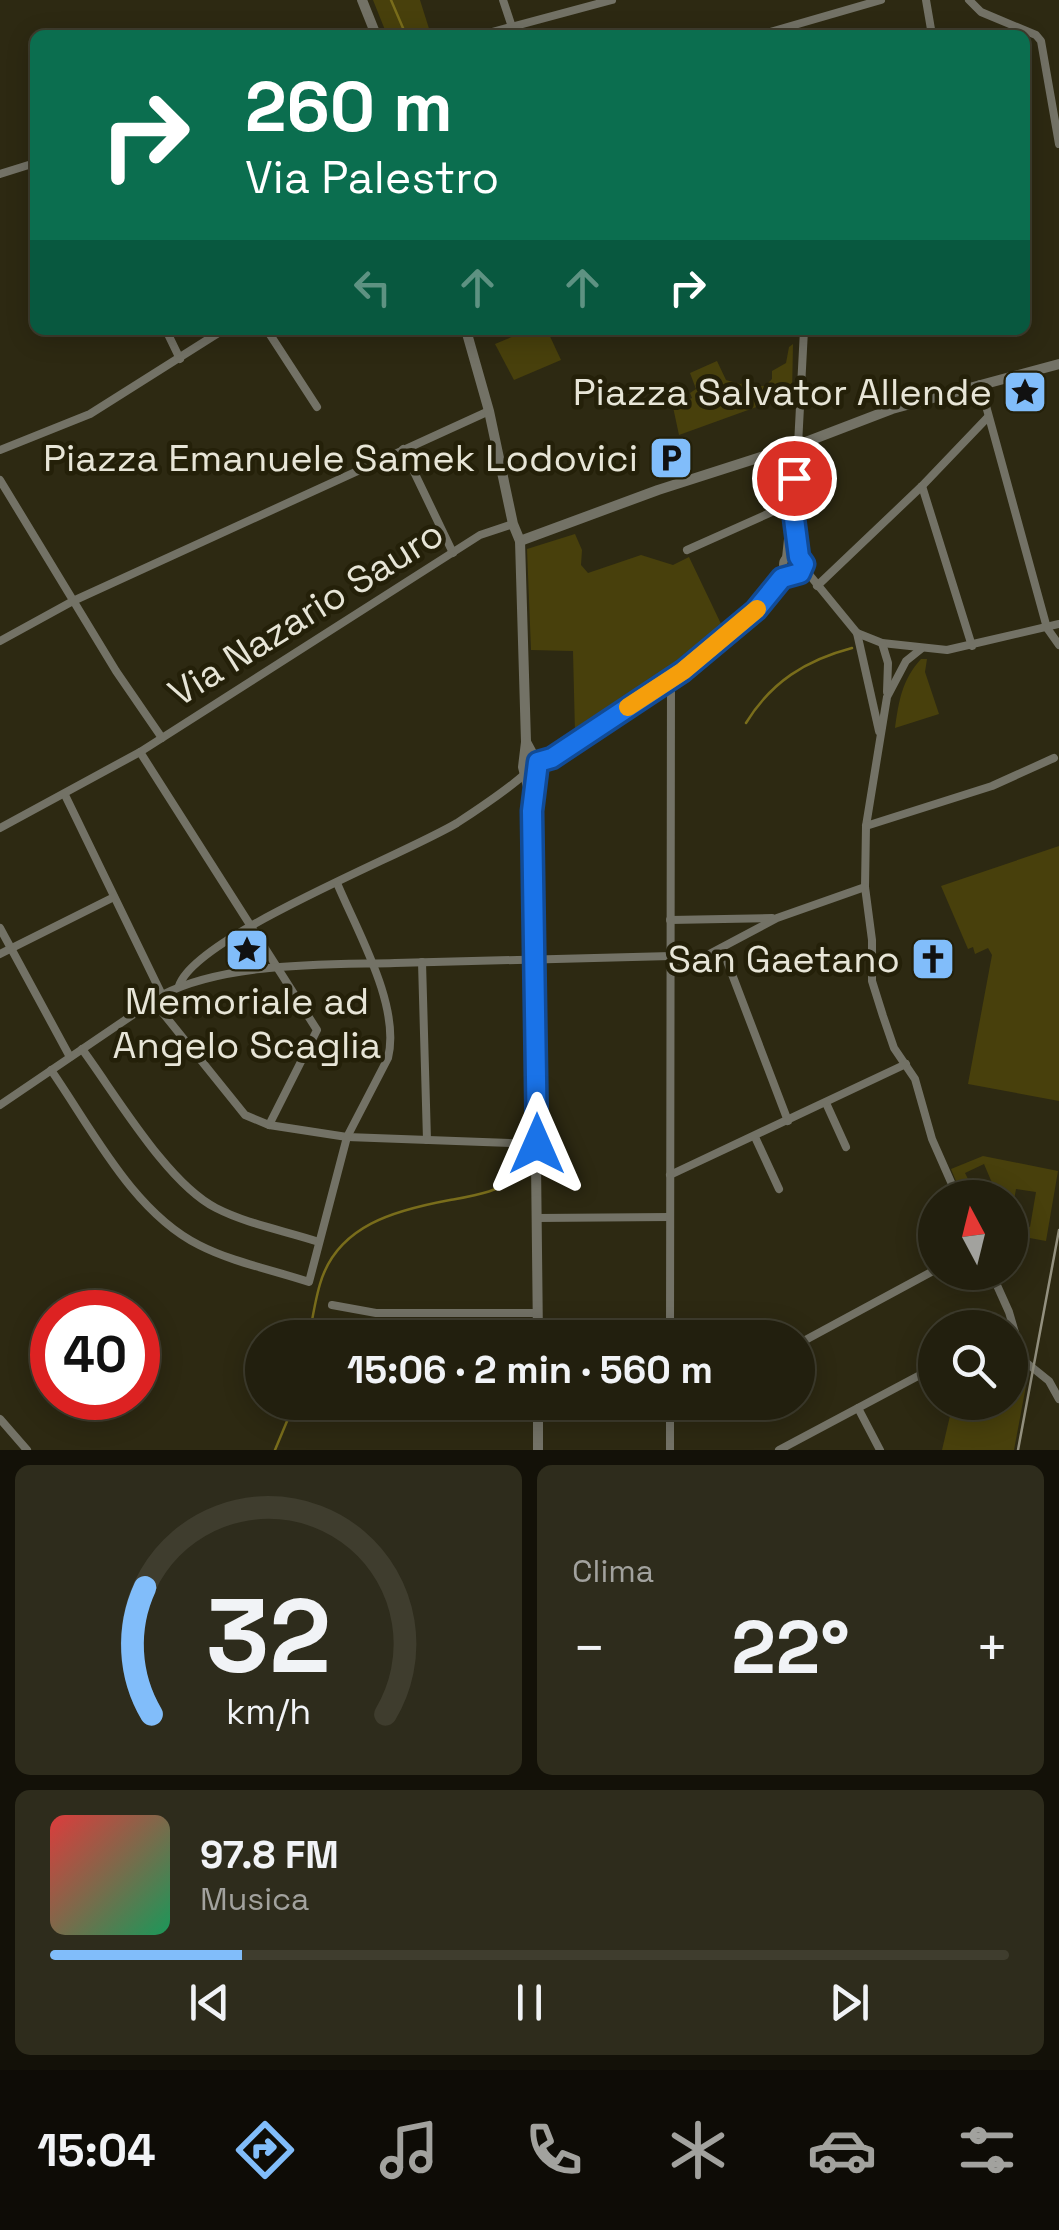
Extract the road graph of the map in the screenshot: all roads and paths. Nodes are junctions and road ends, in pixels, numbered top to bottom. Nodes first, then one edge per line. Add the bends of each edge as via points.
1 (362, 0) edge
2 (503, 0) edge
3 (612, 0) edge
4 (881, 0) edge
5 (926, 0) edge
6 (969, 0) edge
7 (374, 30) edge
8 (507, 30) edge
9 (777, 30) edge
10 (931, 30) edge
11 (1024, 30) edge
12 (1030, 32) edge
13 (1059, 144) edge
14 (30, 165) edge
15 (0, 174) edge
16 (168, 335) edge
17 (216, 335) edge
18 (270, 335) edge
19 (467, 335) edge
20 (804, 335) edge
21 (180, 359) junction
22 (1059, 364) edge
23 (980, 384) junction
24 (317, 407) dead end
25 (488, 411) junction
26 (988, 417) junction
27 (798, 445) junction
28 (403, 449) junction
29 (0, 450) edge
30 (0, 480) edge
31 (922, 486) junction
32 (792, 503) junction
33 (513, 524) junction
34 (520, 541) junction
35 (686, 550) dead end
36 (453, 553) junction
37 (799, 557) junction
38 (786, 558) junction
39 (794, 573) junction
40 (816, 586) junction
41 (74, 601) junction
42 (1059, 624) edge
43 (1047, 628) junction
44 (857, 633) junction
45 (0, 640) edge
46 (882, 643) junction
47 (1059, 645) edge
48 (972, 646) junction
49 (921, 649) junction
50 (671, 679) junction
51 (887, 697) junction
52 (880, 736) junction
53 (162, 738) junction
54 (140, 752) junction
55 (1054, 758) dead end
56 (532, 765) junction
57 (65, 795) junction
58 (866, 826) junction
59 (0, 828) edge
60 (337, 882) junction
61 (865, 888) junction
62 (114, 897) junction
63 (777, 918) junction
64 (670, 920) junction
65 (251, 925) junction
66 (0, 928) edge
67 (722, 948) junction
68 (11, 949) junction
69 (0, 954) edge
70 (536, 959) junction
71 (671, 960) junction
72 (422, 962) junction
73 (370, 964) junction
74 (278, 968) junction
75 (179, 986) junction
76 (162, 995) junction
77 (154, 1002) junction
78 (82, 1049) junction
79 (70, 1057) junction
80 (906, 1064) junction
81 (51, 1070) junction
82 (826, 1103) junction
83 (0, 1105) edge
84 (788, 1121) junction
85 (269, 1124) junction
86 (755, 1136) junction
87 (346, 1137) junction
88 (426, 1140) junction
89 (537, 1144) junction
90 (846, 1147) dead end
91 (670, 1175) junction
92 (950, 1180) edge
93 (779, 1188) dead end
94 (536, 1218) junction
95 (670, 1218) junction
96 (319, 1242) junction
97 (918, 1279) edge
98 (332, 1305) dead end
99 (538, 1313) junction
100 (538, 1320) edge
101 (670, 1320) edge
102 (815, 1335) edge
103 (1028, 1364) edge
104 (918, 1375) edge
105 (1059, 1399) edge
106 (858, 1408) junction
107 (0, 1419) edge
108 (538, 1420) edge
109 (670, 1420) edge
110 (26, 1450) edge
111 (538, 1450) edge
112 (670, 1450) edge
113 (778, 1450) edge
114 (880, 1450) edge

1 - 7 street
2 - 8 street
3 - 8 street
4 - 9 street
5 - 10 street
6 - 11 street
12 - 13 street via 1040,41
14 - 15 street
16 - 21 street
17 - 21 street
18 - 24 street
19 - 25 street
20 - 27 street
21 - 29 street via 90,414
22 - 23 street
23 - 26 street
23 - 27 street
25 - 28 street
25 - 33 street
26 - 31 street
26 - 43 street
27 - 32 street
27 - 34 street
28 - 36 street
28 - 41 street
30 - 41 street
31 - 40 street
31 - 48 street
32 - 35 street
32 - 37 street
32 - 38 street
33 - 34 street
33 - 36 street, Via Nazario Sauro via 480,534
34 - 56 street
36 - 53 street, Via Nazario Sauro
37 - 38 street
37 - 39 street
38 - 39 street
39 - 40 street
39 - 50 street
40 - 44 street
41 - 45 street
41 - 53 street
42 - 43 street
43 - 47 street
43 - 48 street
44 - 46 street
44 - 52 street
46 - 49 street
46 - 51 street
48 - 49 street
49 - 51 street
50 - 56 street
50 - 64 street
51 - 52 street
52 - 58 street
53 - 54 street, Via Nazario Sauro
54 - 57 street, Via Nazario Sauro
54 - 65 street
55 - 58 street via 992,786
56 - 60 street via 456,823
56 - 70 street
57 - 59 street, Via Nazario Sauro
57 - 62 street
58 - 61 street
60 - 65 street
60 - 73 street
61 - 63 street
61 - 80 street via 872,981 892,1044
62 - 68 street
62 - 76 street
63 - 64 street
63 - 67 street
64 - 71 street
65 - 74 street
65 - 75 street via 188,969
66 - 68 street
67 - 71 street via 698,960
67 - 84 street
68 - 69 street
68 - 79 street
70 - 71 street
70 - 72 street
70 - 89 street
71 - 91 street
72 - 73 street
72 - 88 street
73 - 74 street
73 - 87 street via 388,1015 390,1044
74 - 75 street
74 - 85 street via 317,1030
75 - 76 street
76 - 77 street
77 - 78 street
77 - 85 street via 246,1115
78 - 79 street
78 - 96 street via 176,1176 201,1198
79 - 81 street
80 - 82 street
80 - 92 street
81 - 83 street
81 - 96 street via 145,1207 178,1234 309,1282
82 - 84 street
82 - 90 street
84 - 86 street
85 - 87 street
86 - 91 street
86 - 93 street
87 - 88 street
87 - 96 street
88 - 89 street
89 - 94 street
91 - 95 street
94 - 95 street
94 - 99 street
95 - 101 street
97 - 102 street
98 - 99 street via 376,1313
99 - 100 street
103 - 105 street
104 - 106 street
106 - 113 street
106 - 114 street
107 - 110 street
108 - 111 street
109 - 112 street

